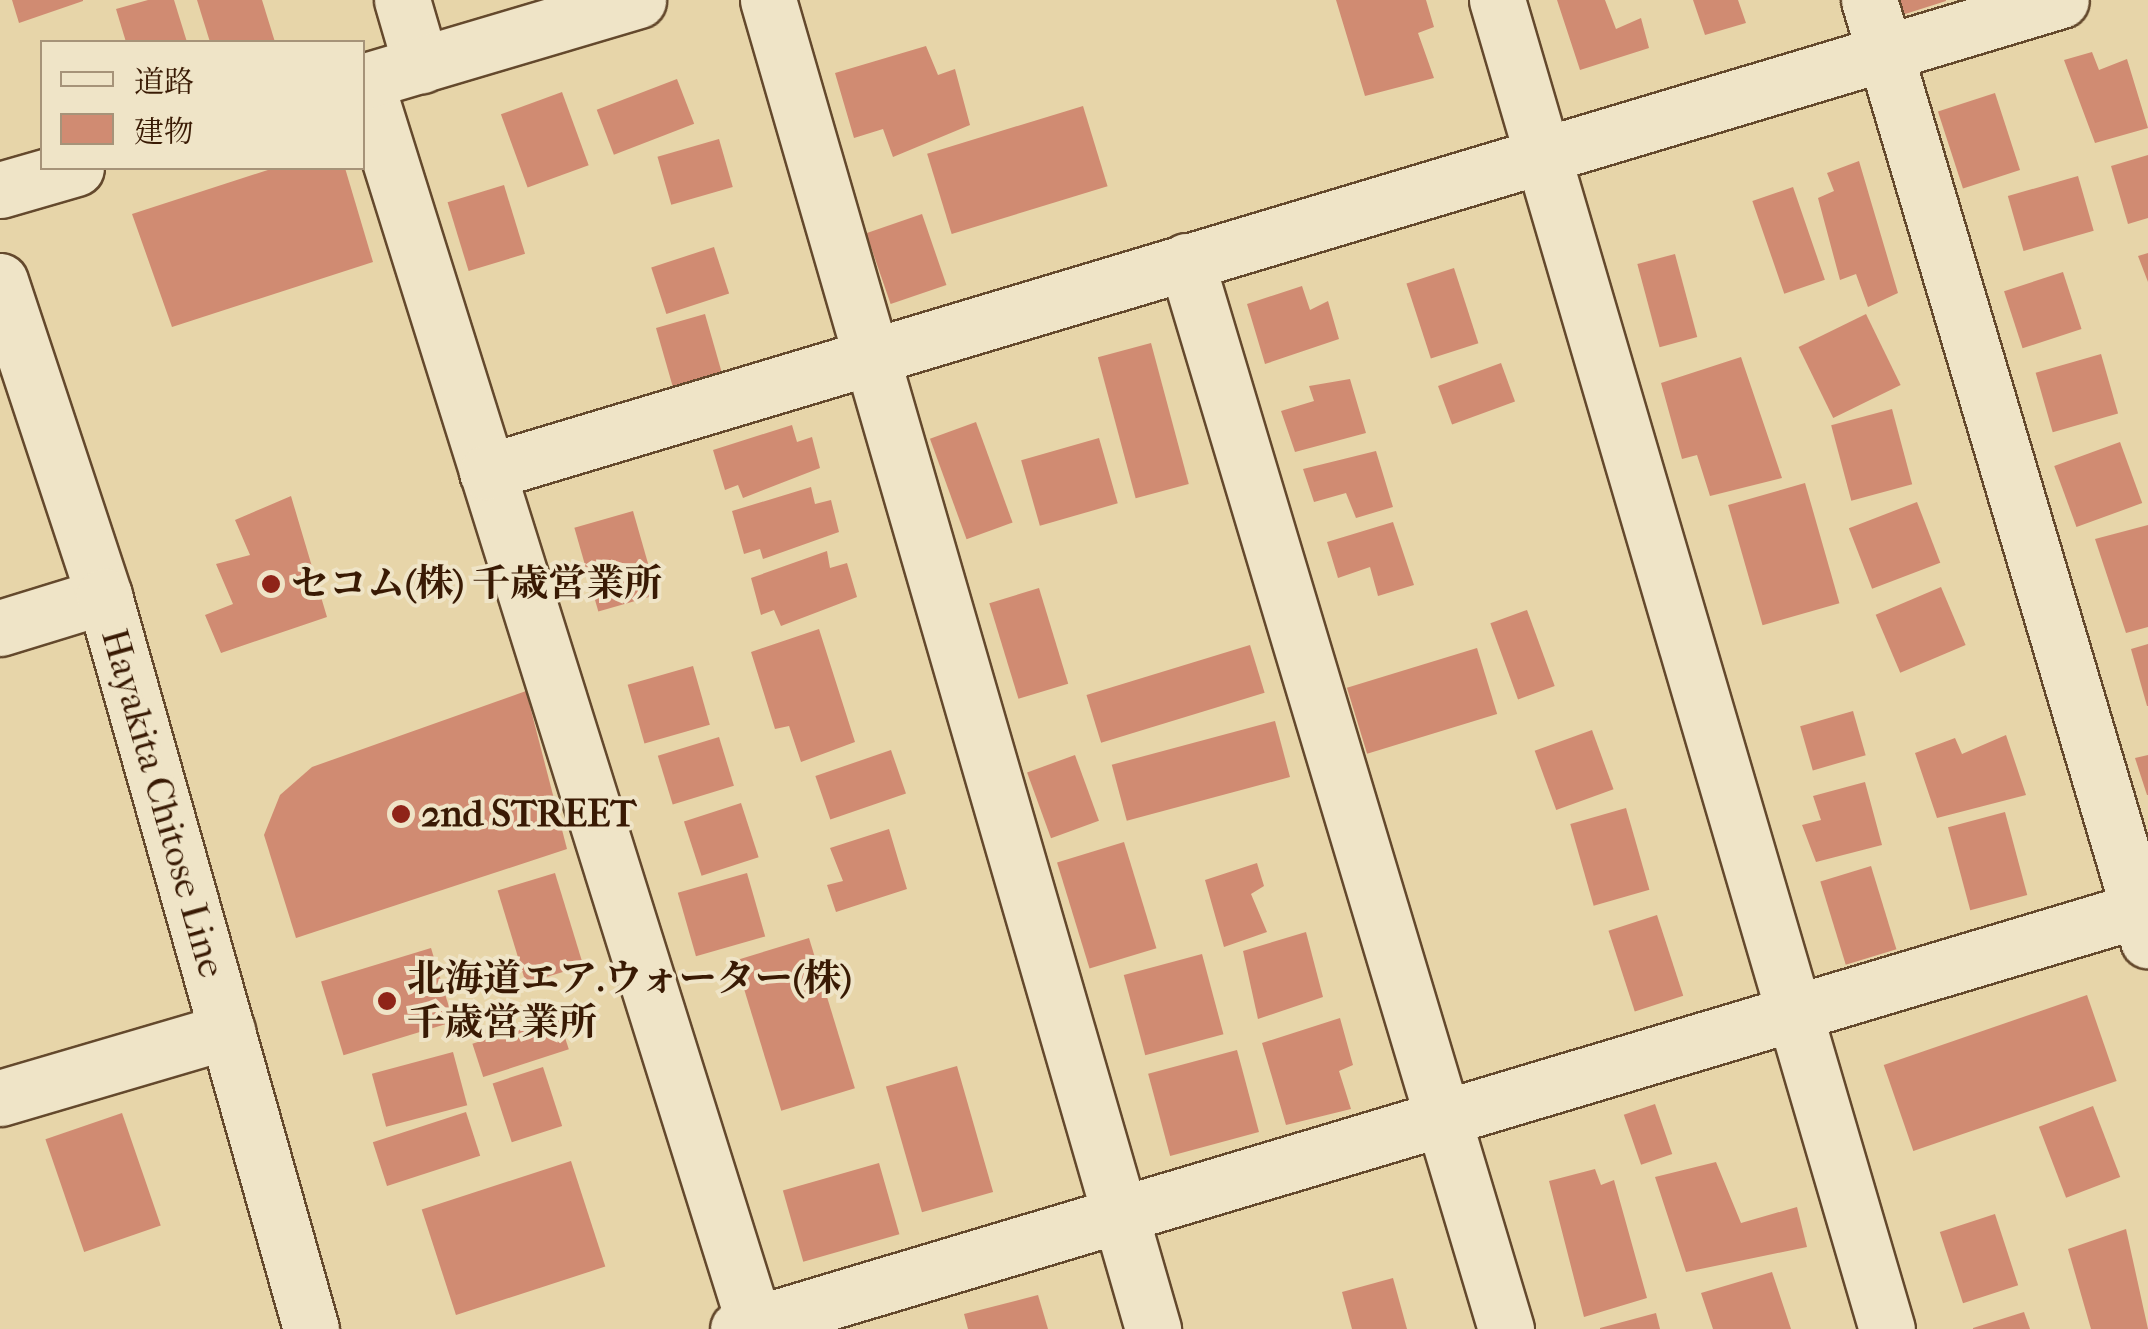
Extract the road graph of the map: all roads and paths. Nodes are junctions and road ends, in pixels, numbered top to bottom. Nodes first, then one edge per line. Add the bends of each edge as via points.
1 (402, 0) edge
2 (638, 0) edge
3 (768, 0) edge
4 (1497, 0) edge
5 (1868, 0) edge
6 (2062, 0) edge
7 (1884, 52) junction
8 (421, 65) junction
9 (365, 82) edge
10 (365, 85) edge
11 (1542, 154) junction
12 (69, 170) edge
13 (0, 190) edge
14 (1186, 261) junction
15 (0, 281) edge
16 (870, 356) junction
17 (487, 472) junction
18 (104, 596) junction
19 (0, 628) edge
20 (2145, 919) edge
21 (1794, 1013) junction
22 (227, 1031) junction
23 (0, 1098) edge
24 (1444, 1117) junction
25 (1119, 1215) junction
26 (749, 1327) edge
27 (311, 1329) edge
28 (1153, 1329) edge
29 (1506, 1329) edge
30 (1887, 1329) edge

1 - 8 street
2 - 8 street
3 - 16 street
4 - 11 street
5 - 7 street
6 - 7 street
7 - 11 street
7 - 20 street
8 - 9 street
10 - 17 street
11 - 14 street
11 - 21 street
12 - 13 street
14 - 16 street
14 - 24 street
15 - 18 street, Hayakita Chitose Line
16 - 17 street
16 - 25 street
17 - 26 street
18 - 19 street
18 - 22 street, Hayakita Chitose Line
20 - 21 street
21 - 24 street
21 - 30 street
22 - 23 street
22 - 27 street, Hayakita Chitose Line
24 - 25 street
24 - 29 street
25 - 26 street
25 - 28 street

